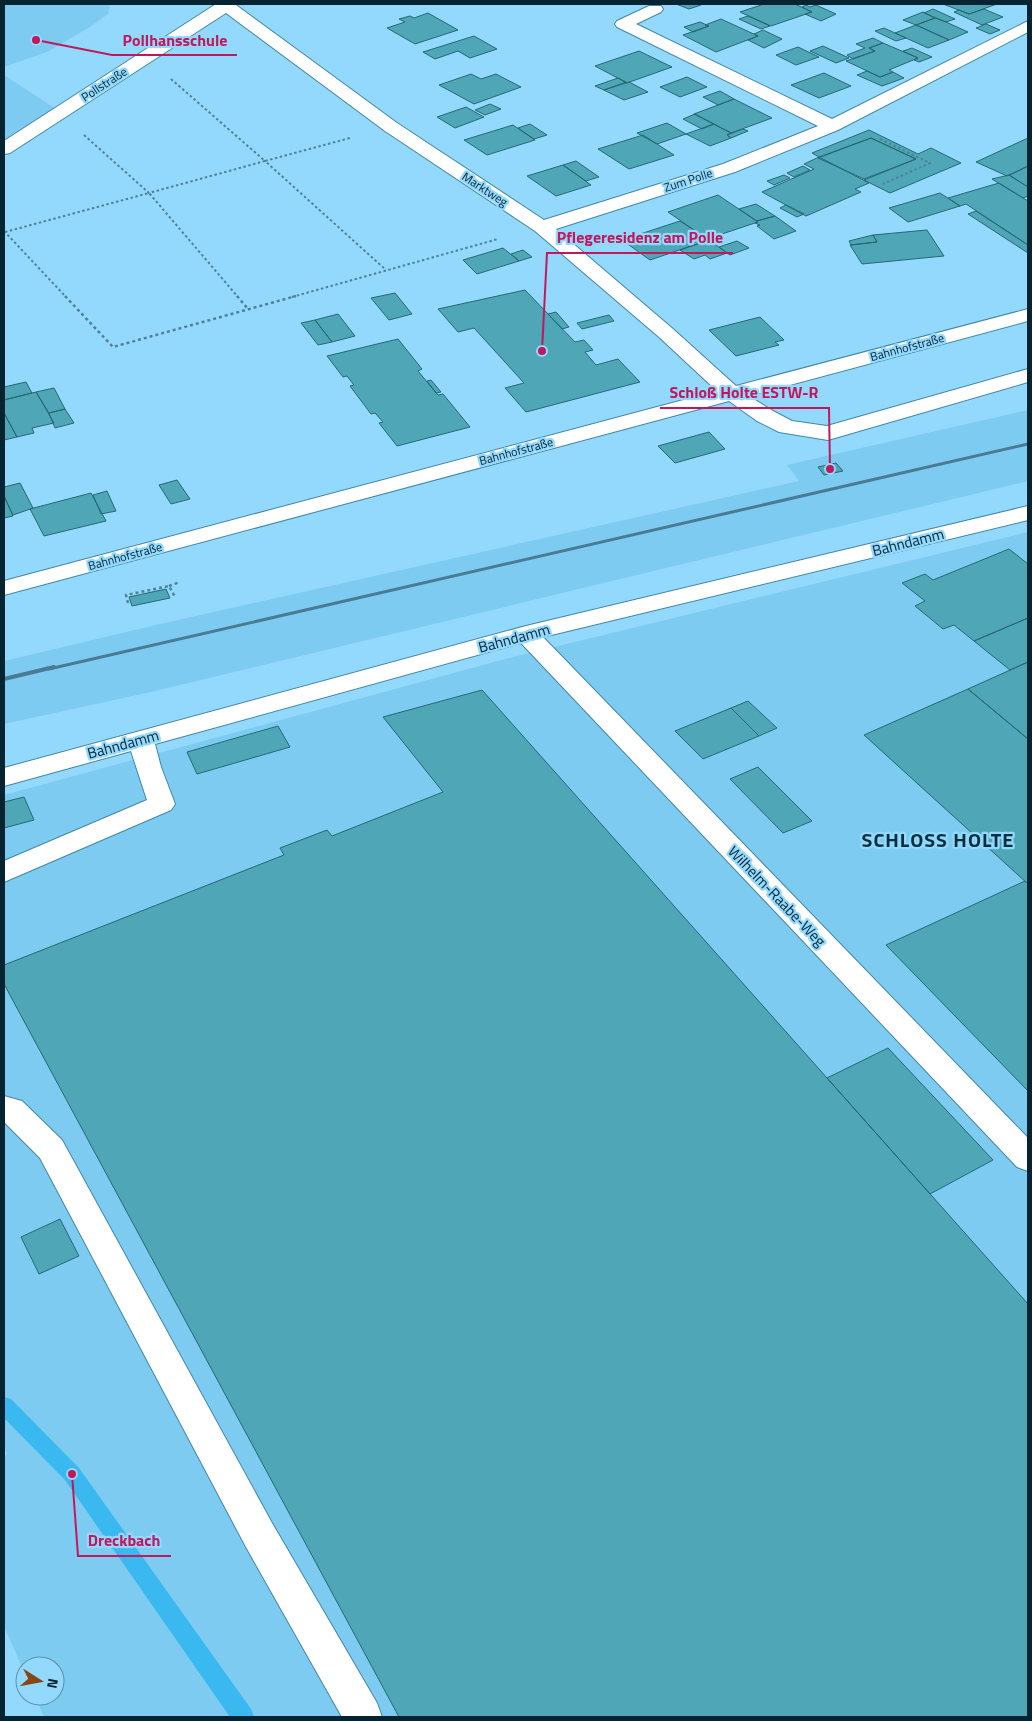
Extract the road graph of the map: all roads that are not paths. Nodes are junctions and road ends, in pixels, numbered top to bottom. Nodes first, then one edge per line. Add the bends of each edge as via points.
1 (226, 4) edge
2 (655, 9) dead end
3 (1028, 26) edge
4 (838, 124) junction
5 (4, 149) edge
6 (542, 227) junction
7 (1028, 315) edge
8 (1028, 375) edge
9 (731, 393) junction
10 (1028, 513) edge
11 (4, 588) edge
12 (526, 634) junction
13 (141, 740) junction
14 (4, 777) edge
15 (4, 872) edge
16 (4, 1108) edge
17 (1028, 1158) edge
18 (363, 1717) edge

1 - 5 street, Pollstraße
1 - 6 street, Marktweg via 390,127
2 - 4 street via 623,24
3 - 4 street, Zum Polle
4 - 6 street, Zum Polle via 729,168
6 - 9 street, Marktweg
7 - 9 street, Bahnhofstraße
8 - 9 street, Marktweg via 828,433 786,427
9 - 11 street, Bahnhofstraße
10 - 12 street, Bahndamm
12 - 13 street, Bahndamm
12 - 17 street, Wilhelm-Raabe-Weg
13 - 14 street, Bahndamm
13 - 15 street via 162,804
16 - 18 street via 11,1110 51,1149 259,1535

